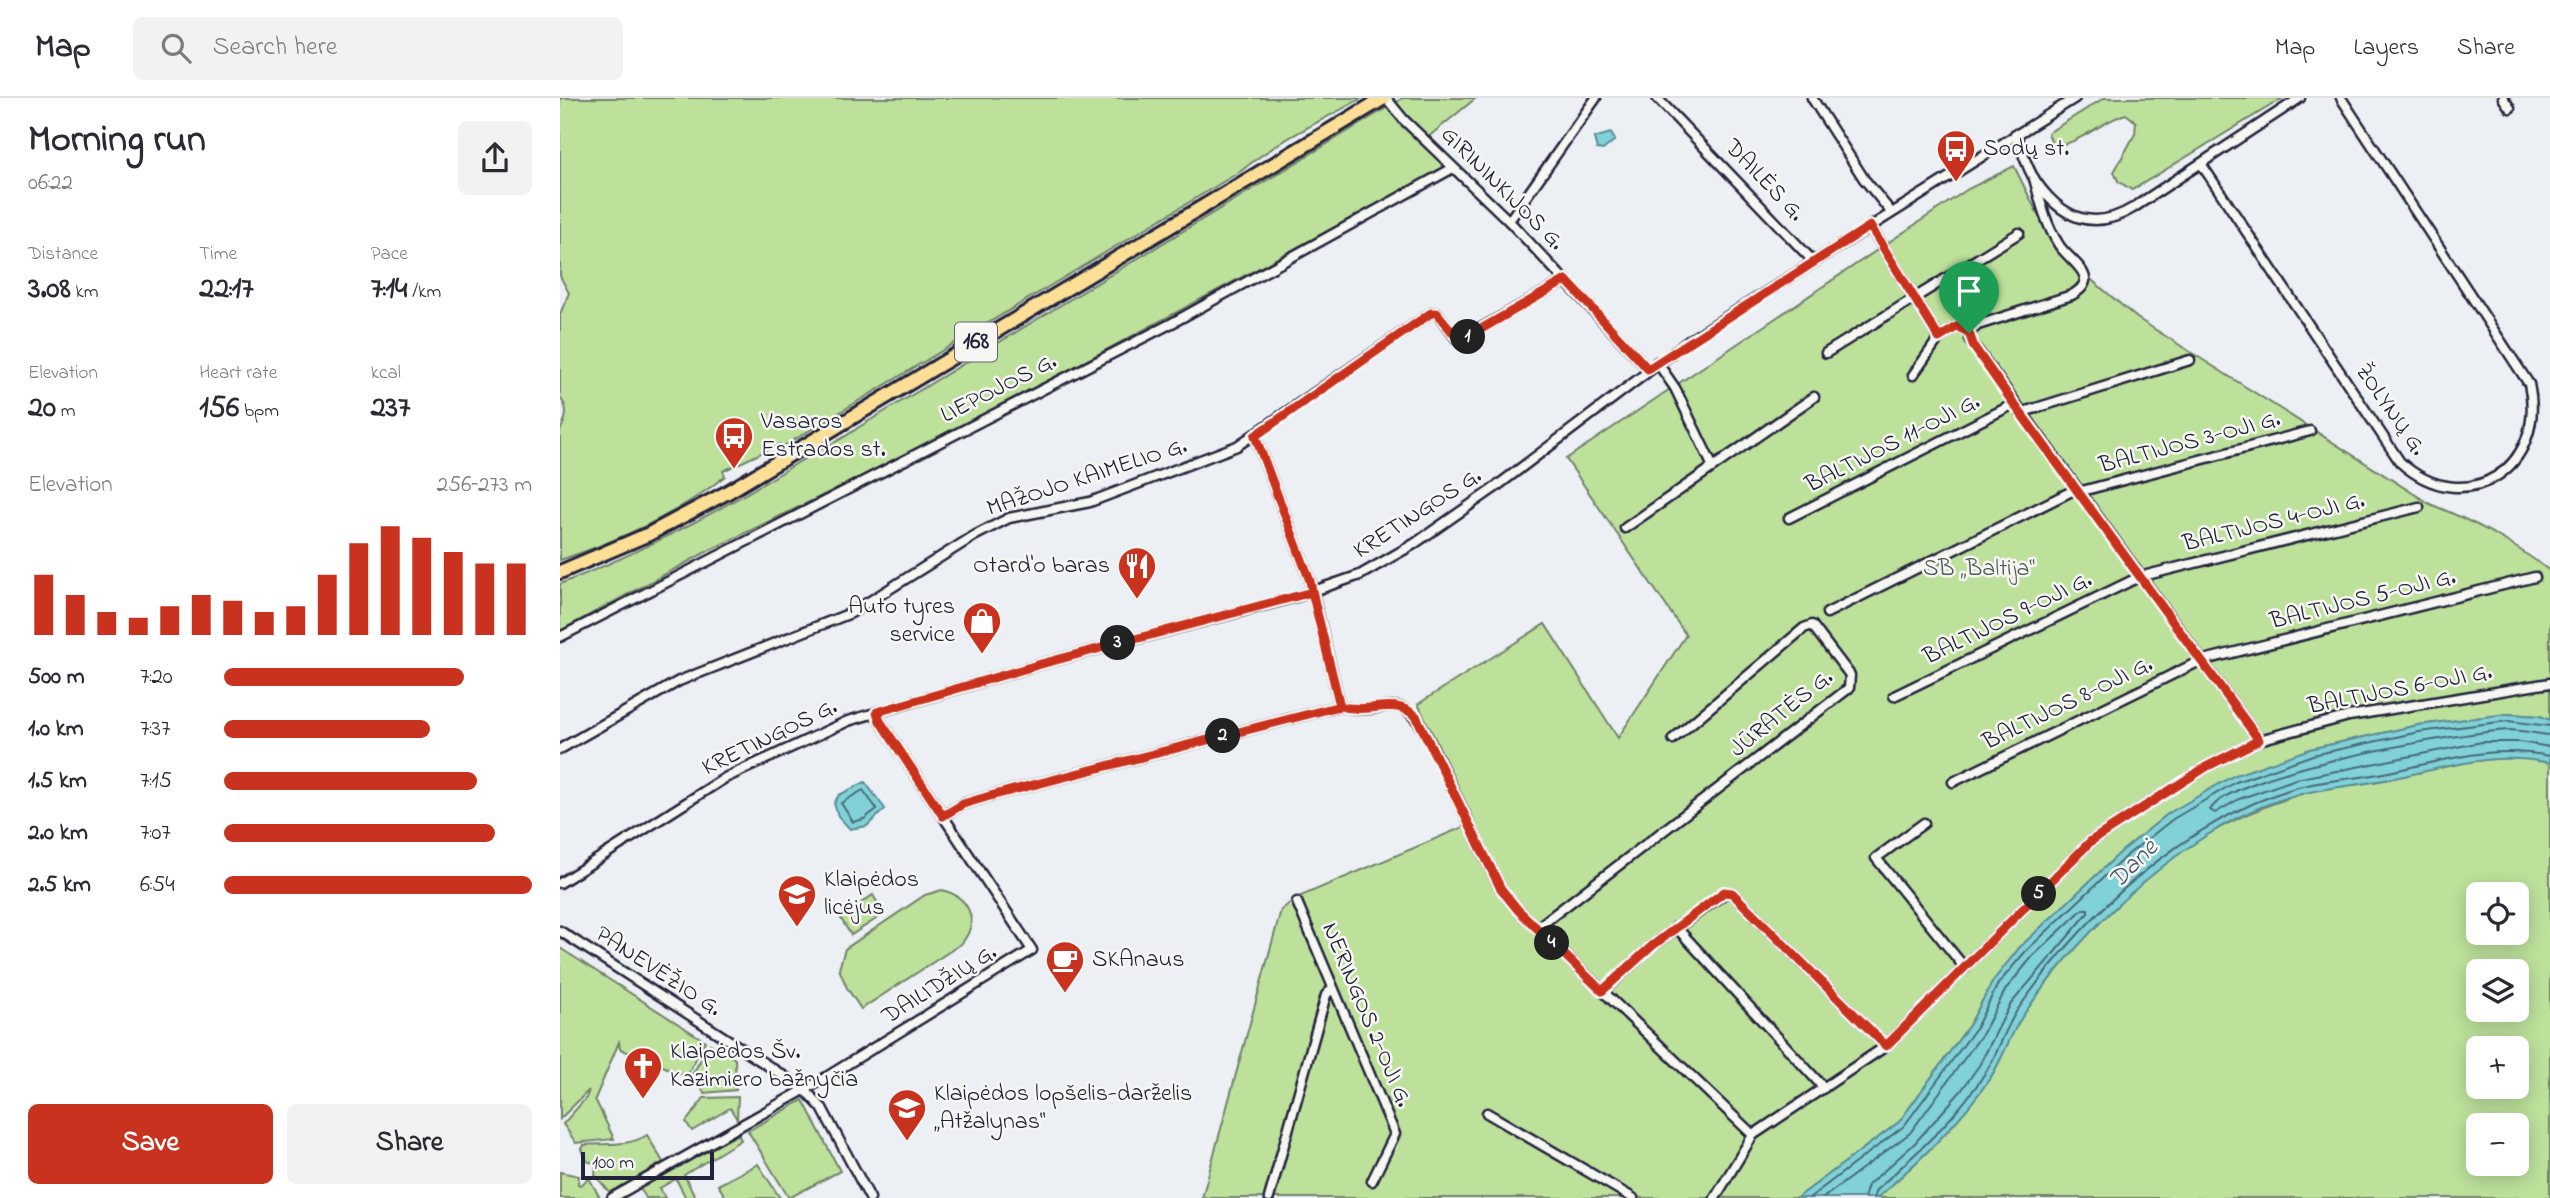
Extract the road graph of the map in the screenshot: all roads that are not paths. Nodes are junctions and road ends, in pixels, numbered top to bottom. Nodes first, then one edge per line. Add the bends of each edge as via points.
1 (1385, 98) edge
2 (1596, 98) edge
3 (1657, 98) edge
4 (1812, 98) edge
5 (2075, 98) edge
6 (2300, 98) edge
7 (2341, 98) edge
8 (2503, 98) edge
9 (2061, 102) edge
10 (2510, 108) dead end
11 (2015, 134) junction
12 (2202, 165) junction
13 (1453, 168) junction
14 (2034, 178) junction
15 (1891, 212) junction
16 (1509, 220) junction
17 (1870, 226) junction
18 (2019, 233) dead end
19 (1813, 261) junction
20 (1566, 280) junction
21 (1914, 298) junction
22 (1969, 333) junction
23 (1939, 338) junction
24 (1826, 353) dead end
25 (2190, 360) dead end
26 (1657, 362) junction
27 (1648, 369) junction
28 (1913, 375) dead end
29 (1814, 397) dead end
30 (2014, 404) junction
31 (2020, 412) junction
32 (2310, 431) dead end
33 (1255, 436) junction
34 (1713, 467) junction
35 (2077, 491) junction
36 (2419, 507) dead end
37 (1789, 518) dead end
38 (1625, 528) dead end
39 (560, 572) edge
40 (2139, 577) junction
41 (2535, 578) dead end
42 (1312, 592) junction
43 (1827, 613) dead end
44 (560, 637) edge
45 (2200, 661) junction
46 (2550, 683) edge
47 (1894, 696) dead end
48 (1340, 706) junction
49 (877, 712) junction
50 (1673, 739) dead end
51 (2259, 740) junction
52 (560, 749) edge
53 (1953, 782) dead end
54 (943, 816) junction
55 (1924, 823) dead end
56 (560, 883) edge
57 (1297, 902) dead end
58 (1676, 927) junction
59 (1537, 928) junction
60 (560, 931) edge
61 (1965, 968) junction
62 (1331, 989) junction
63 (1602, 991) junction
64 (1886, 1046) junction
65 (1824, 1088) junction
66 (804, 1089) junction
67 (1487, 1113) dead end
68 (1753, 1135) junction
69 (1372, 1181) dead end
70 (612, 1198) edge
71 (870, 1198) edge
72 (1269, 1198) edge
73 (1633, 1198) edge
74 (1715, 1198) edge

1 - 13 street, GIRININKIJOS G.
1 - 39 main road, LIEPOJOS G. / 168 via 726,493 649,534
2 - 16 street
3 - 19 street, DAILĖS G.
4 - 15 street
5 - 9 street, KRETINGOS G.
6 - 12 street
7 - 12 street, ŽOLYNŲ G. via 2529,384 2533,414 2526,444 2511,466 2490,480 2467,487 2441,487 2414,476 2399,462
8 - 10 street
9 - 11 street, KRETINGOS G.
11 - 14 street
11 - 15 street, KRETINGOS G.
12 - 14 street via 2122,215 2096,222 2070,214
13 - 16 street, GIRININKIJOS G.
13 - 44 street, LIEPOJOS G. via 1172,323
14 - 22 street via 2051,231 2083,272 2083,287 2072,295 1978,325
15 - 17 street, KRETINGOS G.
16 - 20 street, GIRININKIJOS G.
17 - 19 street, KRETINGOS G.
17 - 21 street
18 - 21 street
19 - 26 street, KRETINGOS G.
20 - 27 street, GIRININKIJOS G.
20 - 33 street, MAŽOJO KAIMELIO G. via 1462,340 1437,313 1431,313
21 - 23 street
21 - 24 street
22 - 23 street via 1958,326
22 - 30 street
23 - 28 street
25 - 31 street
26 - 27 street, KRETINGOS G.
26 - 34 street via 1675,388
27 - 42 street, KRETINGOS G. via 1414,544 1360,575
29 - 34 street
30 - 31 street
30 - 37 street, BALTIJOS 11-OJI G.
31 - 35 street
32 - 35 street, BALTIJOS 3-OJI G.
33 - 42 street
33 - 52 street, MAŽOJO KAIMELIO G. via 1206,460 1090,502 1009,518 851,613 679,681
34 - 38 street
35 - 40 street
35 - 43 street, BALTIJOS 3-OJI G.
36 - 40 street, BALTIJOS 4-OJI G.
40 - 45 street
40 - 47 street, BALTIJOS 9-OJI G.
41 - 45 street, BALTIJOS 5-OJI G.
42 - 48 street
42 - 49 street, KRETINGOS G.
45 - 51 street
45 - 53 street, BALTIJOS 8-OJI G.
46 - 51 street, BALTIJOS 6-OJI G. via 2349,716
48 - 54 street via 990,796
48 - 59 street via 1358,711 1397,706 1416,716 1501,889
49 - 54 street
49 - 56 street, KRETINGOS G. via 789,746 725,778
50 - 59 street, JŪRATĖS G. via 1812,625 1850,675 1849,688
51 - 61 street, BALTIJOS 6-OJI G. via 2206,767 2103,832
54 - 66 street, DAILIDŽIŲ G. via 1032,950
55 - 61 street via 1876,858
57 - 62 street, NERINGOS 2-OJI G.
58 - 63 street
58 - 64 street via 1724,892 1732,893
58 - 65 street
59 - 63 street
60 - 66 street, PANEVĖŽIO G.
61 - 64 street, BALTIJOS 6-OJI G.
62 - 69 street, NERINGOS 2-OJI G. via 1395,1134
62 - 72 street
63 - 68 street
64 - 65 street, BALTIJOS 6-OJI G.
65 - 68 street, BALTIJOS 6-OJI G.
66 - 70 street, DAILIDŽIŲ G.
66 - 71 street, PANEVĖŽIO G. via 822,1108
67 - 73 street
68 - 74 street

